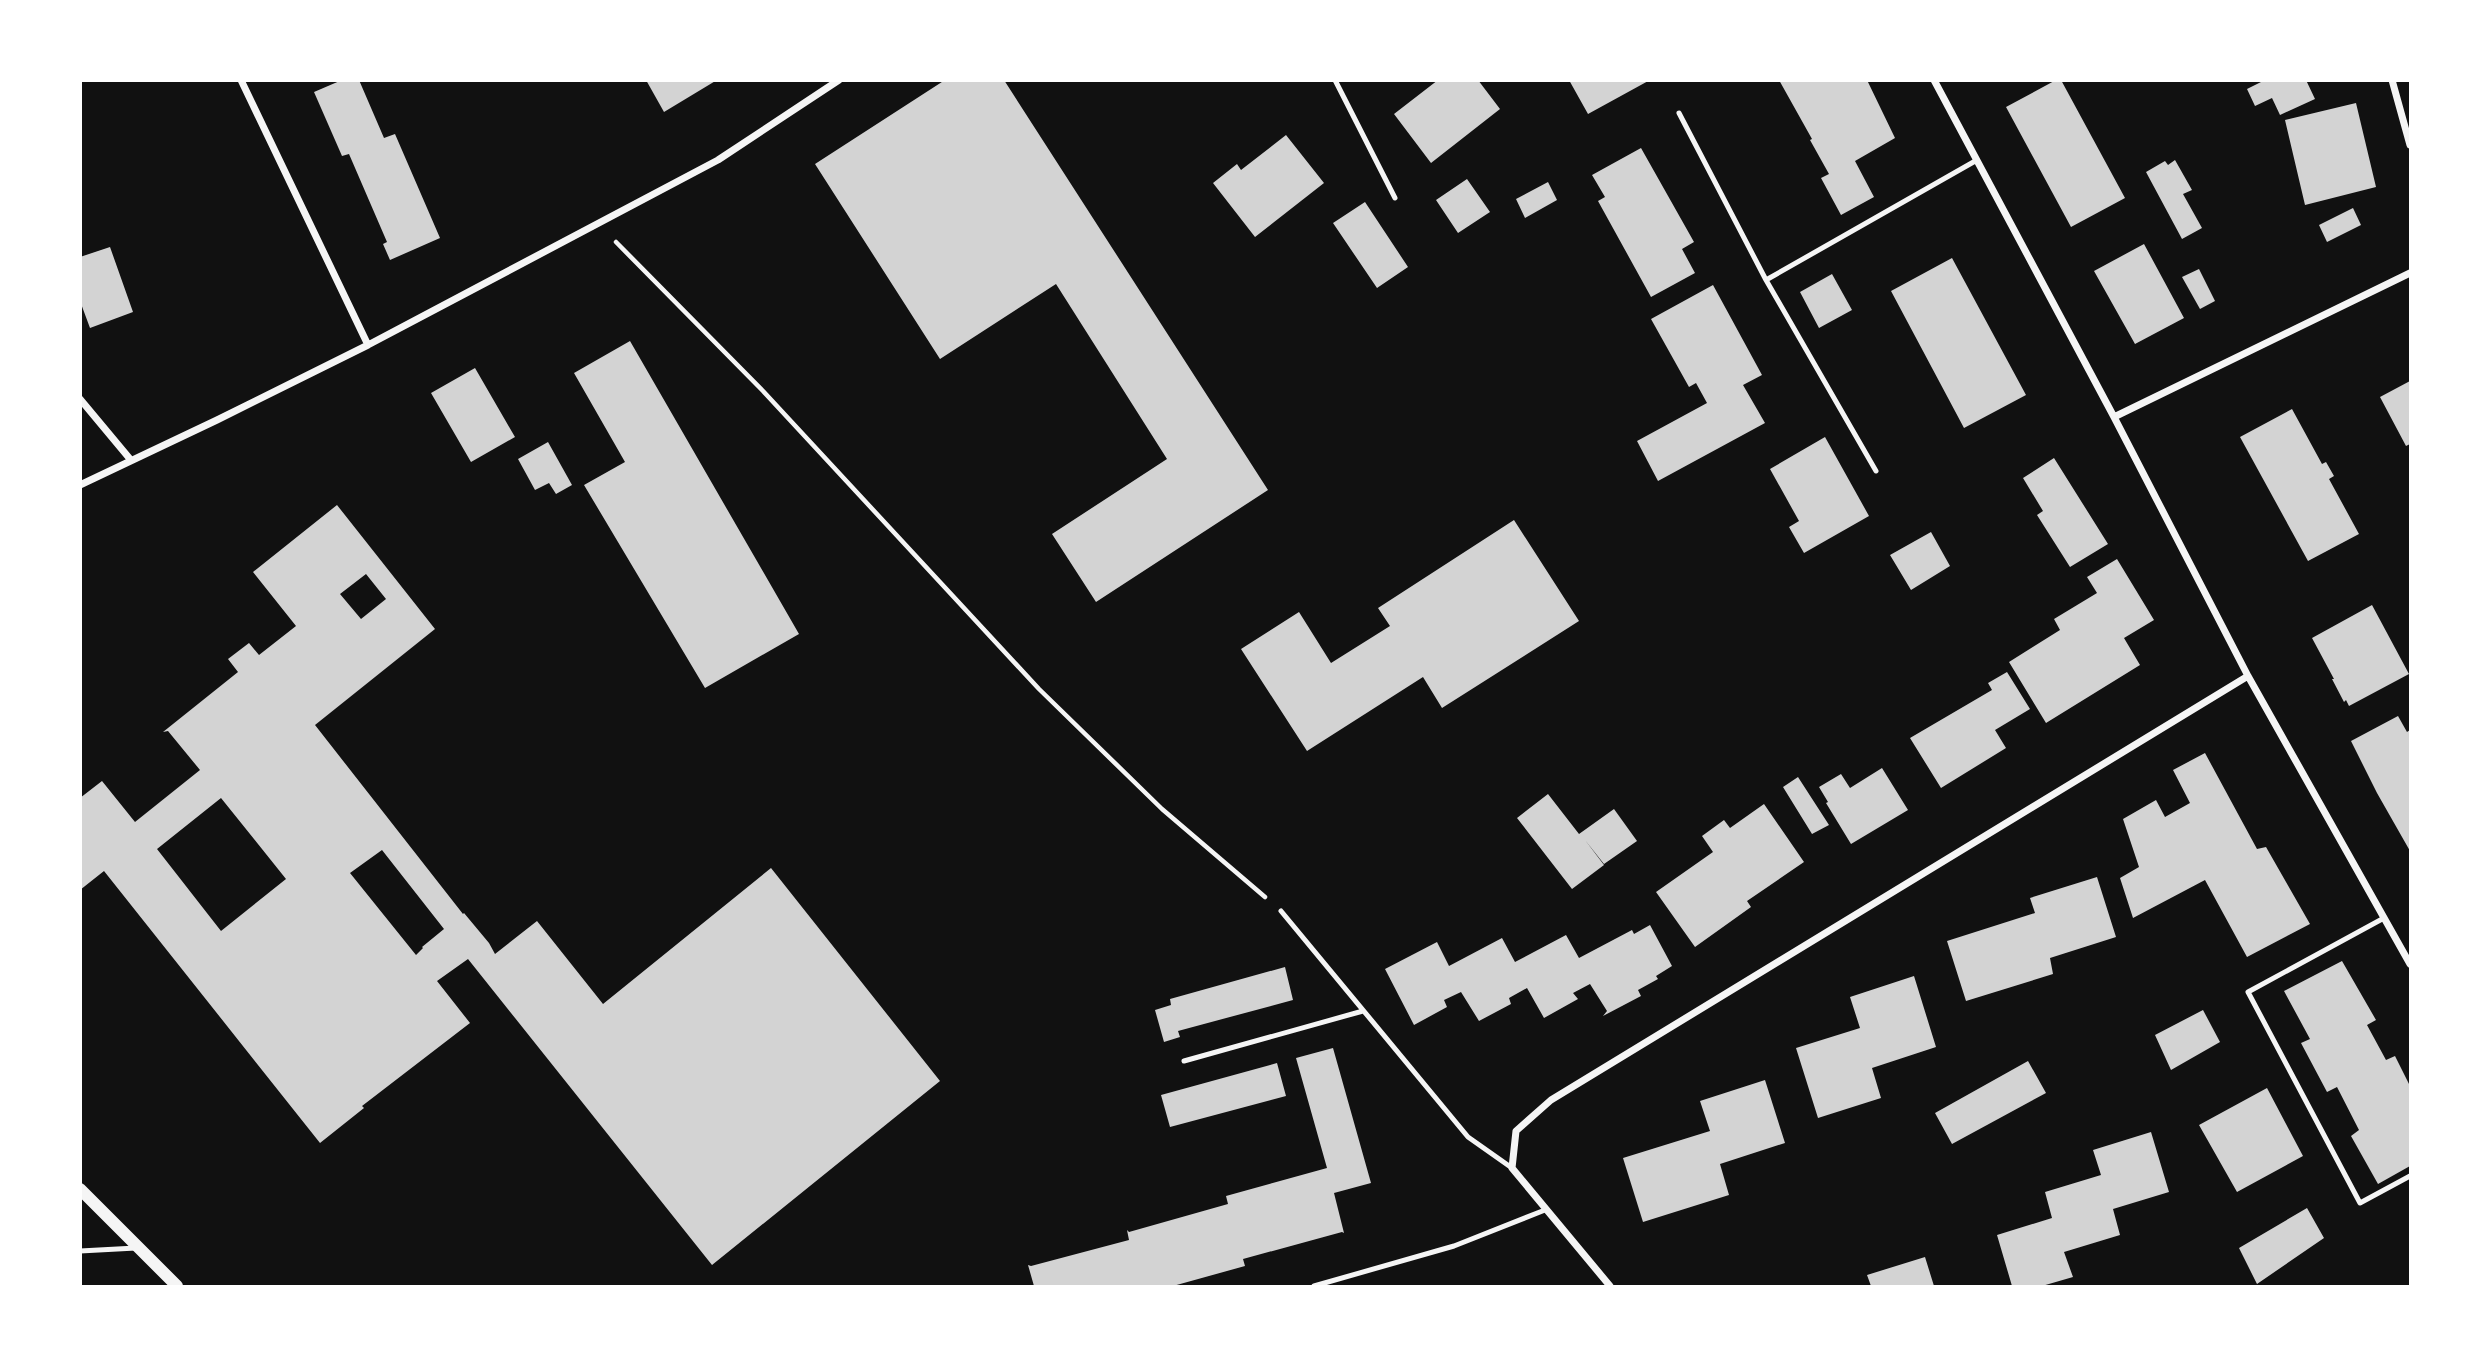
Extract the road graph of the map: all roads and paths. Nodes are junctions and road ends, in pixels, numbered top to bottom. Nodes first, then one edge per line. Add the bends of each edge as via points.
1 (241, 80) edge
2 (1335, 80) edge
3 (1934, 80) edge
4 (2392, 80) edge
5 (836, 81) edge
6 (1679, 113) dead end
7 (2410, 145) edge
8 (1977, 160) junction
9 (1395, 198) dead end
10 (597, 224) junction
11 (2410, 272) edge
12 (1766, 280) junction
13 (368, 345) junction
14 (80, 399) edge
15 (2114, 417) junction
16 (130, 459) junction
17 (1876, 471) dead end
18 (80, 485) edge
19 (2248, 676) junction
20 (1281, 911) joint
21 (2384, 918) junction
22 (2410, 964) edge
23 (1363, 1011) junction
24 (1184, 1061) dead end
25 (1512, 1168) junction
26 (2410, 1176) edge
27 (80, 1189) edge
28 (1545, 1210) junction
29 (139, 1248) junction
30 (80, 1251) edge
31 (177, 1286) edge
32 (1314, 1286) edge
33 (1610, 1286) edge

1 - 13 street
2 - 9 lane
3 - 8 street
4 - 7 street
5 - 10 street via 718,160
6 - 12 lane
8 - 12 lane
8 - 15 street
10 - 13 street
10 - 20 path via 763,391 1039,689 1162,809
11 - 15 street
12 - 17 lane
13 - 16 street
14 - 16 street
15 - 19 street
16 - 18 street
19 - 21 street
19 - 25 street via 1552,1100 1516,1131
20 - 23 lane
21 - 22 street
21 - 26 lane via 2248,992 2360,1203
23 - 24 lane
23 - 25 lane via 1468,1137
25 - 28 street
27 - 29 street
28 - 32 lane via 1454,1246
28 - 33 street
29 - 30 lane
29 - 31 street

